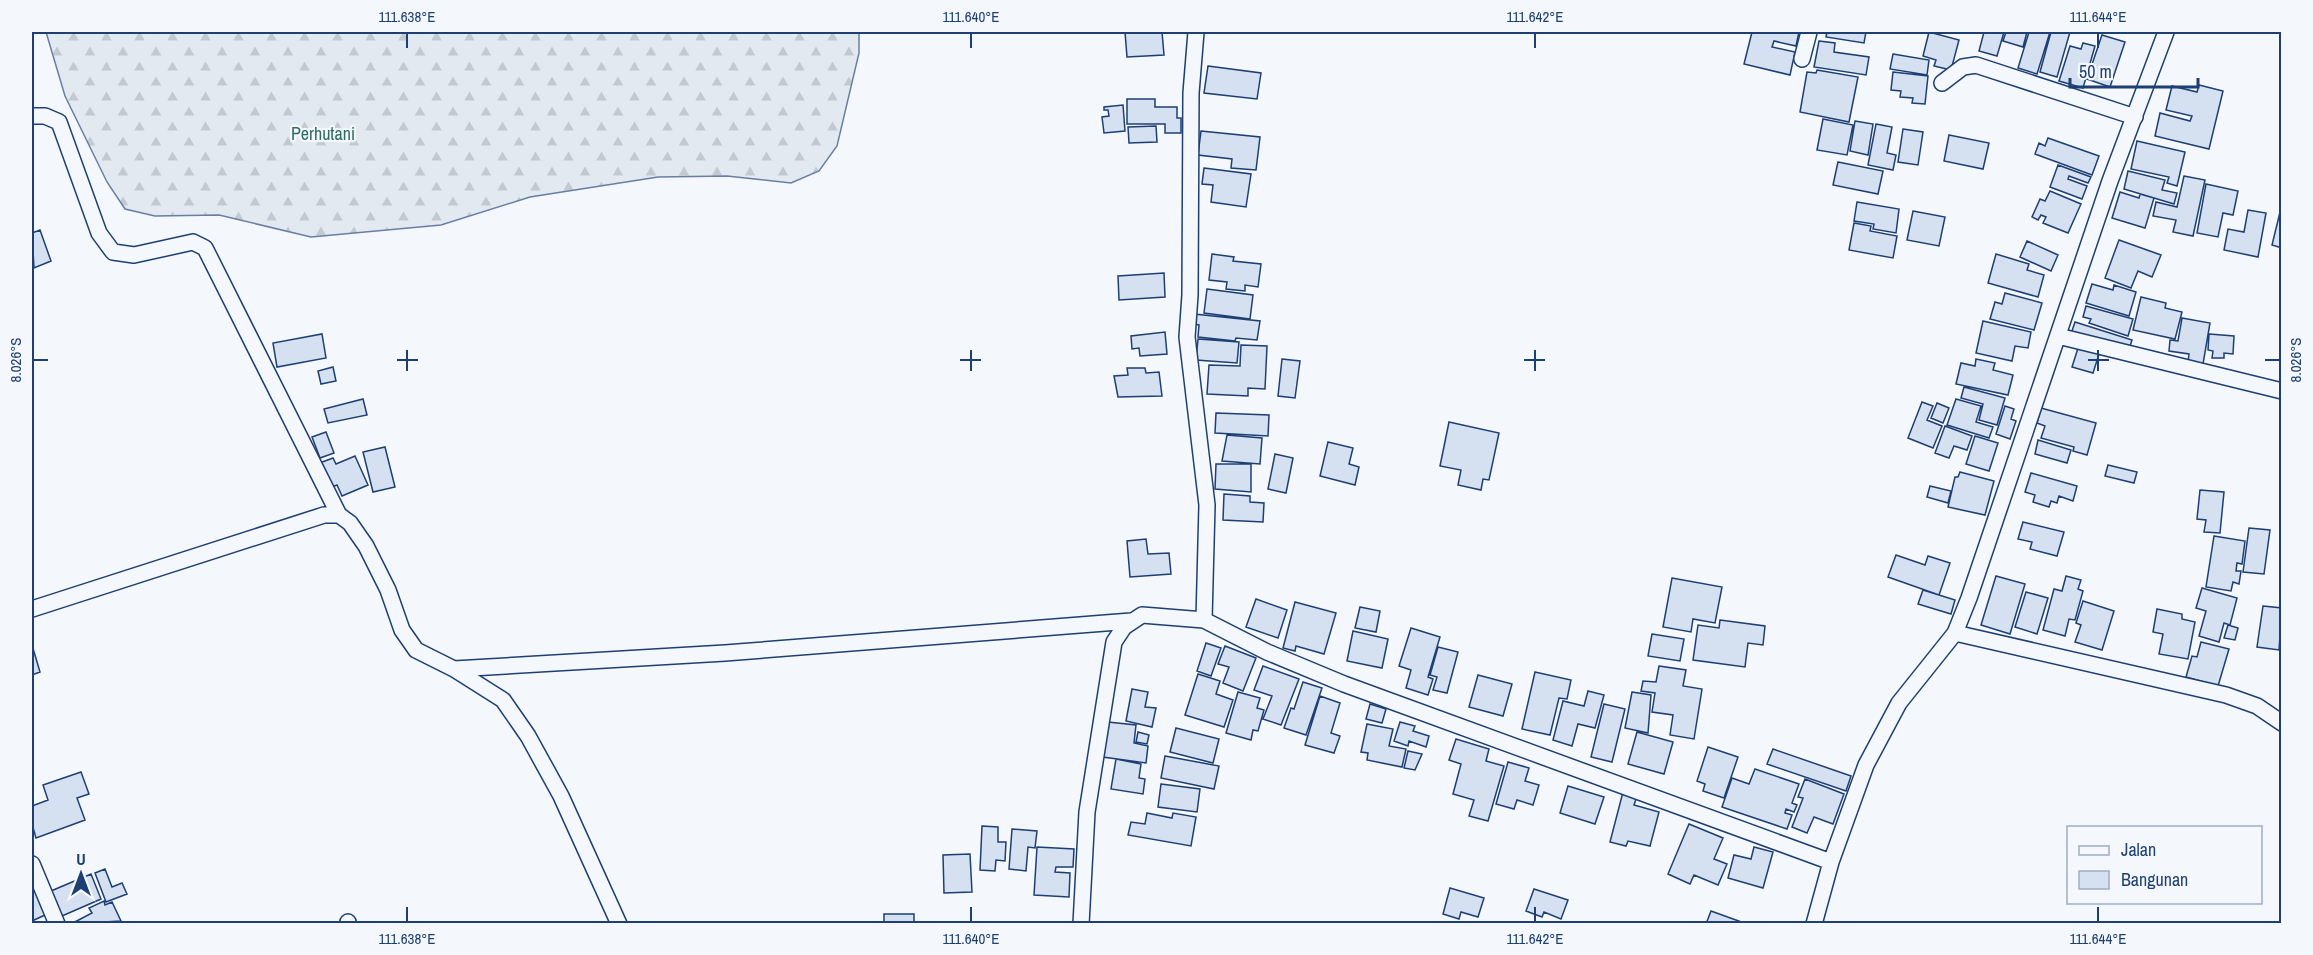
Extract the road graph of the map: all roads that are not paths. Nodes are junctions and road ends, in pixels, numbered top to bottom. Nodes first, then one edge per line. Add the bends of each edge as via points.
1 (1196, 32) edge
2 (1809, 32) edge
3 (2166, 32) edge
4 (1802, 59) dead end
5 (1942, 82) dead end
6 (32, 116) edge
7 (2135, 117) junction
8 (2058, 336) junction
9 (2282, 391) edge
10 (339, 515) junction
11 (32, 609) edge
12 (1204, 620) junction
13 (1131, 621) junction
14 (1955, 633) junction
15 (454, 669) junction
16 (2282, 723) edge
17 (1830, 862) junction
18 (32, 864) edge
19 (57, 924) edge
20 (619, 924) edge
21 (1081, 924) edge
22 (1814, 924) edge

1 - 12 street via 1191,93 1187,337 1207,505
2 - 4 street
3 - 7 street
5 - 7 street via 1963,67 1976,65
6 - 10 street via 59,122 99,233 113,252 134,255 193,242 205,249
7 - 8 street
8 - 9 street
8 - 14 street
10 - 11 street via 324,515
10 - 15 street via 350,523 366,546 402,630 416,650
12 - 13 street via 1142,615
12 - 17 street via 1344,684
13 - 15 street
13 - 21 street via 1114,642 1102,710 1087,812
14 - 16 street via 2226,695 2257,706
14 - 17 street via 1899,703 1866,765
15 - 20 street via 503,700 528,736 561,796
17 - 22 street
18 - 19 street

